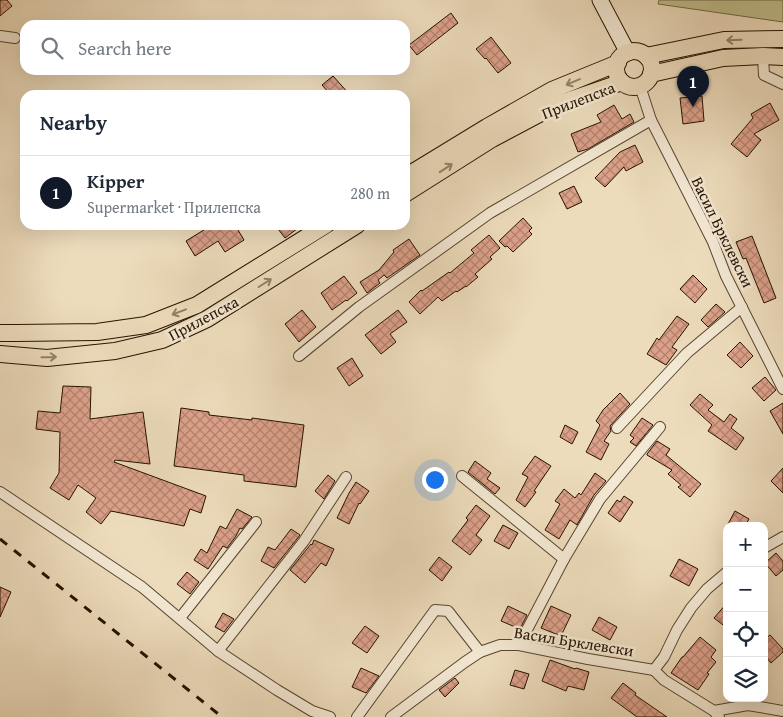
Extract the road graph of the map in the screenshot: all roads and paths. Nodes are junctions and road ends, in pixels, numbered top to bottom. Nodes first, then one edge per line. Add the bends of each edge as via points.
1 (600, 0) edge
2 (0, 36) edge
3 (15, 38) dead end
4 (783, 39) edge
5 (646, 56) junction
6 (763, 56) junction
7 (783, 57) edge
8 (623, 58) junction
9 (646, 80) junction
10 (622, 82) junction
11 (783, 84) edge
12 (651, 120) junction
13 (410, 174) edge
14 (410, 191) edge
15 (318, 230) edge
16 (349, 230) edge
17 (742, 307) junction
18 (0, 332) edge
19 (0, 354) edge
20 (299, 356) dead end
21 (783, 389) edge
22 (660, 427) dead end
23 (617, 428) dead end
24 (462, 476) dead end
25 (346, 477) dead end
26 (0, 492) edge
27 (256, 522) dead end
28 (783, 537) edge
29 (768, 546) edge
30 (564, 559) junction
31 (723, 575) edge
32 (180, 618) junction
33 (519, 645) junction
34 (218, 651) junction
35 (480, 652) junction
36 (654, 670) junction
37 (783, 711) edge
38 (717, 714) edge
39 (330, 717) edge
40 (357, 717) edge
41 (391, 717) edge

1 - 8 street
2 - 3 street
4 -> 5 main road via 724,40
5 - 8 main road via 637,52
5 - 9 main road via 651,64
6 - 7 main road
6 - 9 main road via 723,58
6 - 11 street via 764,75
8 - 10 main road via 617,74
8 -> 13 main road, Прилепска via 552,90
9 - 10 main road via 631,87
9 - 12 street, Васил Брклевски
14 -> 10 main road, Прилепска via 492,139 558,104
12 - 17 street, Васил Брклевски
12 - 20 street via 490,213 359,307
15 -> 18 main road, Прилепска via 197,305 146,325 97,332
19 -> 16 main road, Прилепска via 47,358 115,351 162,340 207,320
17 - 21 street, Васил Брклевски
17 - 23 street via 687,353
22 - 30 street via 600,499
24 - 30 street
25 - 34 street via 304,541
26 - 32 street via 142,587
27 - 32 street
28 - 29 street
30 - 33 street
31 - 36 street, Васил Брклевски via 691,608
32 - 34 street
33 - 35 street, Васил Брклевски via 500,645
33 - 36 street, Васил Брклевски
34 - 39 street via 312,711
35 - 40 street via 448,612 435,610
35 - 41 street, Васил Брклевски
36 - 38 street, Васил Брклевски
37 - 38 street via 748,705

